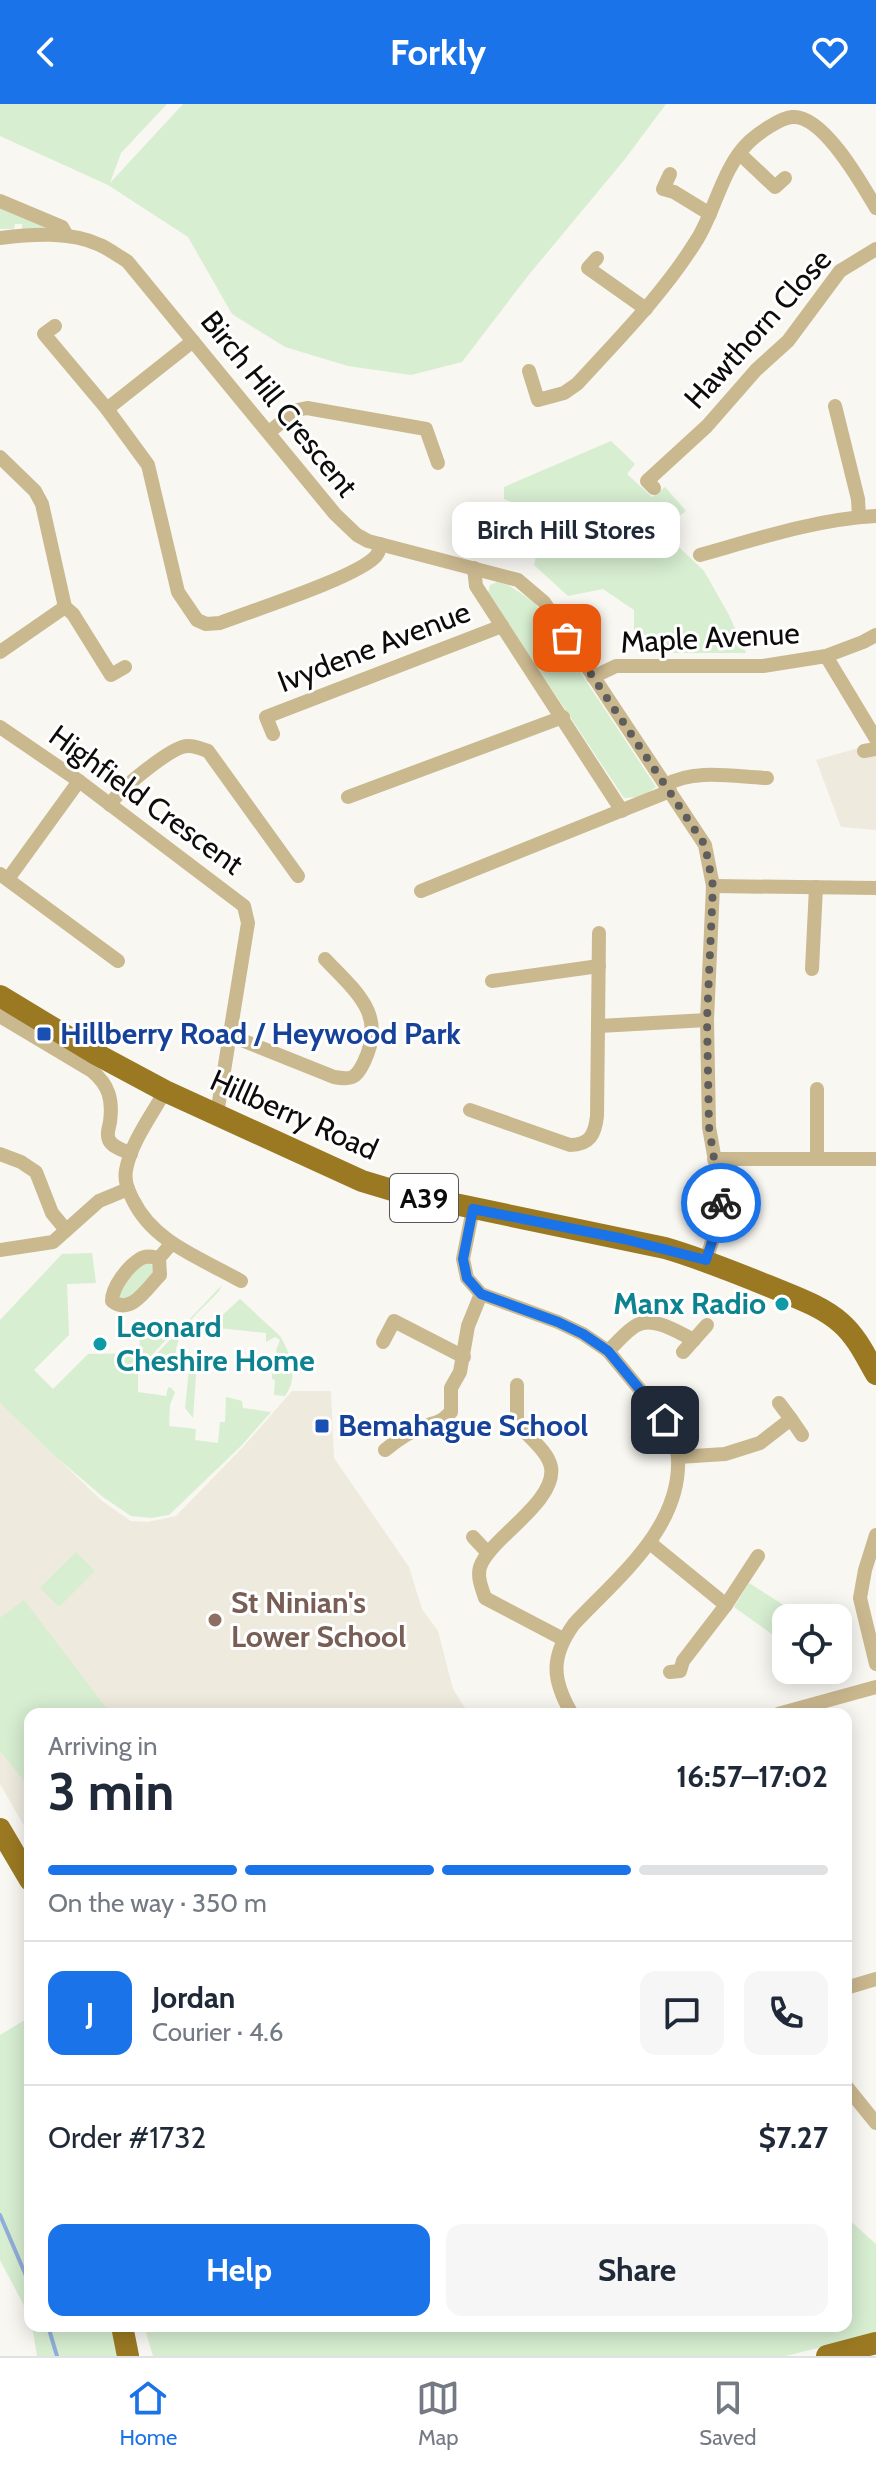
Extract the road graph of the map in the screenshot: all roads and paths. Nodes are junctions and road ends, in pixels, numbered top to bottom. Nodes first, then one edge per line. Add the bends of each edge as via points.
1 (790, 110) edge
2 (740, 154) junction
3 (774, 187) dead end
4 (664, 188) dead end
5 (0, 201) edge
6 (876, 208) edge
7 (710, 214) junction
8 (67, 236) junction
9 (0, 238) edge
10 (876, 249) edge
11 (588, 267) dead end
12 (646, 309) junction
13 (193, 341) junction
14 (31, 344) dead end
15 (529, 371) dead end
16 (107, 409) junction
17 (421, 414) dead end
18 (832, 415) dead end
19 (426, 429) junction
20 (269, 432) junction
21 (0, 457) edge
22 (438, 463) dead end
23 (646, 480) dead end
24 (876, 516) edge
25 (859, 517) junction
26 (380, 544) junction
27 (700, 555) dead end
28 (474, 568) junction
29 (65, 607) junction
30 (502, 626) junction
31 (876, 635) edge
32 (0, 652) edge
33 (826, 656) junction
34 (125, 667) dead end
35 (111, 675) junction
36 (593, 677) junction
37 (97, 683) dead end
38 (260, 701) dead end
39 (266, 717) junction
40 (563, 717) junction
41 (0, 727) edge
42 (273, 734) dead end
43 (876, 739) edge
44 (767, 778) dead end
45 (79, 781) junction
46 (668, 788) junction
47 (348, 797) dead end
48 (110, 805) junction
49 (622, 811) junction
50 (298, 876) dead end
51 (4, 877) edge
52 (713, 886) junction
53 (816, 887) junction
54 (876, 888) edge
55 (421, 891) dead end
56 (599, 933) dead end
57 (325, 959) dead end
58 (118, 961) dead end
59 (599, 966) junction
60 (812, 969) dead end
61 (492, 981) dead end
62 (0, 996) edge
63 (0, 1016) edge
64 (707, 1020) junction
65 (599, 1026) junction
66 (229, 1035) junction
67 (817, 1089) dead end
68 (165, 1091) junction
69 (470, 1110) dead end
70 (217, 1114) junction
71 (0, 1154) edge
72 (131, 1154) junction
73 (817, 1158) junction
74 (714, 1159) junction
75 (876, 1159) edge
76 (128, 1189) junction
77 (473, 1209) junction
78 (66, 1230) junction
79 (172, 1243) junction
80 (0, 1250) edge
81 (159, 1258) dead end
82 (706, 1260) junction
83 (241, 1281) dead end
84 (481, 1294) junction
85 (707, 1325) dead end
86 (694, 1340) junction
87 (383, 1342) dead end
88 (608, 1351) junction
89 (683, 1352) dead end
90 (464, 1357) junction
91 (876, 1374) edge
92 (517, 1385) dead end
93 (779, 1403) dead end
94 (791, 1419) junction
95 (802, 1435) dead end
96 (385, 1450) dead end
97 (678, 1457) junction
98 (876, 1535) edge
99 (473, 1537) dead end
100 (650, 1543) junction
101 (488, 1553) junction
102 (758, 1556) dead end
103 (726, 1605) junction
104 (563, 1639) junction
105 (876, 1664) edge
106 (670, 1672) dead end
107 (876, 1687) edge
108 (569, 1708) edge
109 (800, 1708) edge
110 (0, 1829) edge
111 (24, 1870) edge
112 (876, 1979) edge
113 (852, 1986) edge
114 (852, 2090) edge
115 (870, 2104) edge
116 (876, 2123) edge
117 (123, 2332) edge
118 (876, 2343) edge
119 (128, 2356) edge
120 (827, 2356) edge

1 - 2 street
1 - 6 street via 818,126
2 - 3 street
2 - 7 street
4 - 7 street
5 - 8 street, Birch Hill Crescent via 62,227
7 - 12 street
8 - 9 street, Birch Hill Crescent
8 - 13 street, Birch Hill Crescent via 100,245 127,261
10 - 23 street, Hawthorn Close via 840,271 788,341 707,426
11 - 12 street
12 - 15 street via 577,384 540,407
13 - 16 street
13 - 20 street, Birch Hill Crescent
14 - 16 street via 50,330
16 - 26 street via 148,465 178,592 197,620 220,623 349,573 374,558
17 - 19 street
18 - 25 street
19 - 20 street via 307,408
19 - 22 street
20 - 26 street, Birch Hill Crescent via 335,514 357,535
21 - 29 street via 42,504
24 - 25 street
25 - 27 street via 716,543
26 - 28 street, Birch Hill Crescent
28 - 30 street via 476,586
28 - 36 street, Birch Hill Crescent via 529,588 544,602
29 - 32 street
29 - 35 street
30 - 39 street, Ivydene Avenue
30 - 40 street
31 - 33 street, Maple Avenue
33 - 36 street, Maple Avenue via 763,666 616,666
33 - 43 street
34 - 35 street
35 - 37 street
36 - 46 street, Birch Hill Crescent
38 - 39 street, Ivydene Avenue
39 - 42 street, Ivydene Avenue
40 - 47 street
40 - 49 street
41 - 45 street, Highfield Crescent
44 - 46 street via 702,776 684,778
45 - 48 street, Highfield Crescent
45 - 51 street
46 - 49 street
46 - 52 street, Birch Hill Crescent via 705,845
48 - 50 street via 155,765 182,747 195,746 208,751
48 - 66 street, Highfield Crescent via 244,906 248,923
49 - 55 street
51 - 58 street
52 - 53 street
52 - 64 street, Birch Hill Crescent
53 - 54 street
53 - 60 street
56 - 59 street
57 - 66 street via 371,1016 372,1038 358,1074 334,1077
59 - 61 street
59 - 65 street
62 - 68 highway, Hillberry Road / A39
63 - 72 street via 103,1081 111,1104 110,1141
64 - 65 street
64 - 74 street, Birch Hill Crescent
65 - 69 street via 597,1116 587,1141 570,1145
66 - 70 street, Highfield Crescent
67 - 73 street
68 - 70 highway, Hillberry Road / A39
68 - 72 street
70 - 77 highway, Hillberry Road / A39 via 362,1181
71 - 78 street via 36,1172 46,1201
72 - 76 street
73 - 74 street
73 - 75 street
74 - 82 street, Birch Hill Crescent via 720,1217
76 - 78 street via 99,1201
76 - 79 street via 138,1211
77 - 82 highway, Hillberry Road / A39
77 - 84 street via 463,1259 467,1278
78 - 80 street via 53,1242
79 - 81 street
79 - 83 street
82 - 91 highway, Hillberry Road / A39 via 829,1313 844,1325
84 - 88 street via 558,1322
84 - 90 street via 468,1326
85 - 86 street
86 - 88 street via 667,1327 638,1324
86 - 89 street
87 - 90 street via 394,1321
88 - 97 street via 667,1424
90 - 96 street via 451,1388 451,1412 439,1424
92 - 101 street via 517,1423 546,1456 549,1483
93 - 94 street
94 - 95 street
94 - 97 street via 760,1443 725,1454
97 - 100 street via 667,1514
98 - 105 street via 860,1598
99 - 101 street
100 - 103 street
100 - 104 street
101 - 104 street via 479,1581 485,1598
102 - 103 street
103 - 106 street via 680,1671
104 - 108 street via 555,1665 557,1685
107 - 109 street
110 - 111 highway
112 - 113 street
114 - 115 street
115 - 116 street
117 - 119 highway
118 - 120 highway

